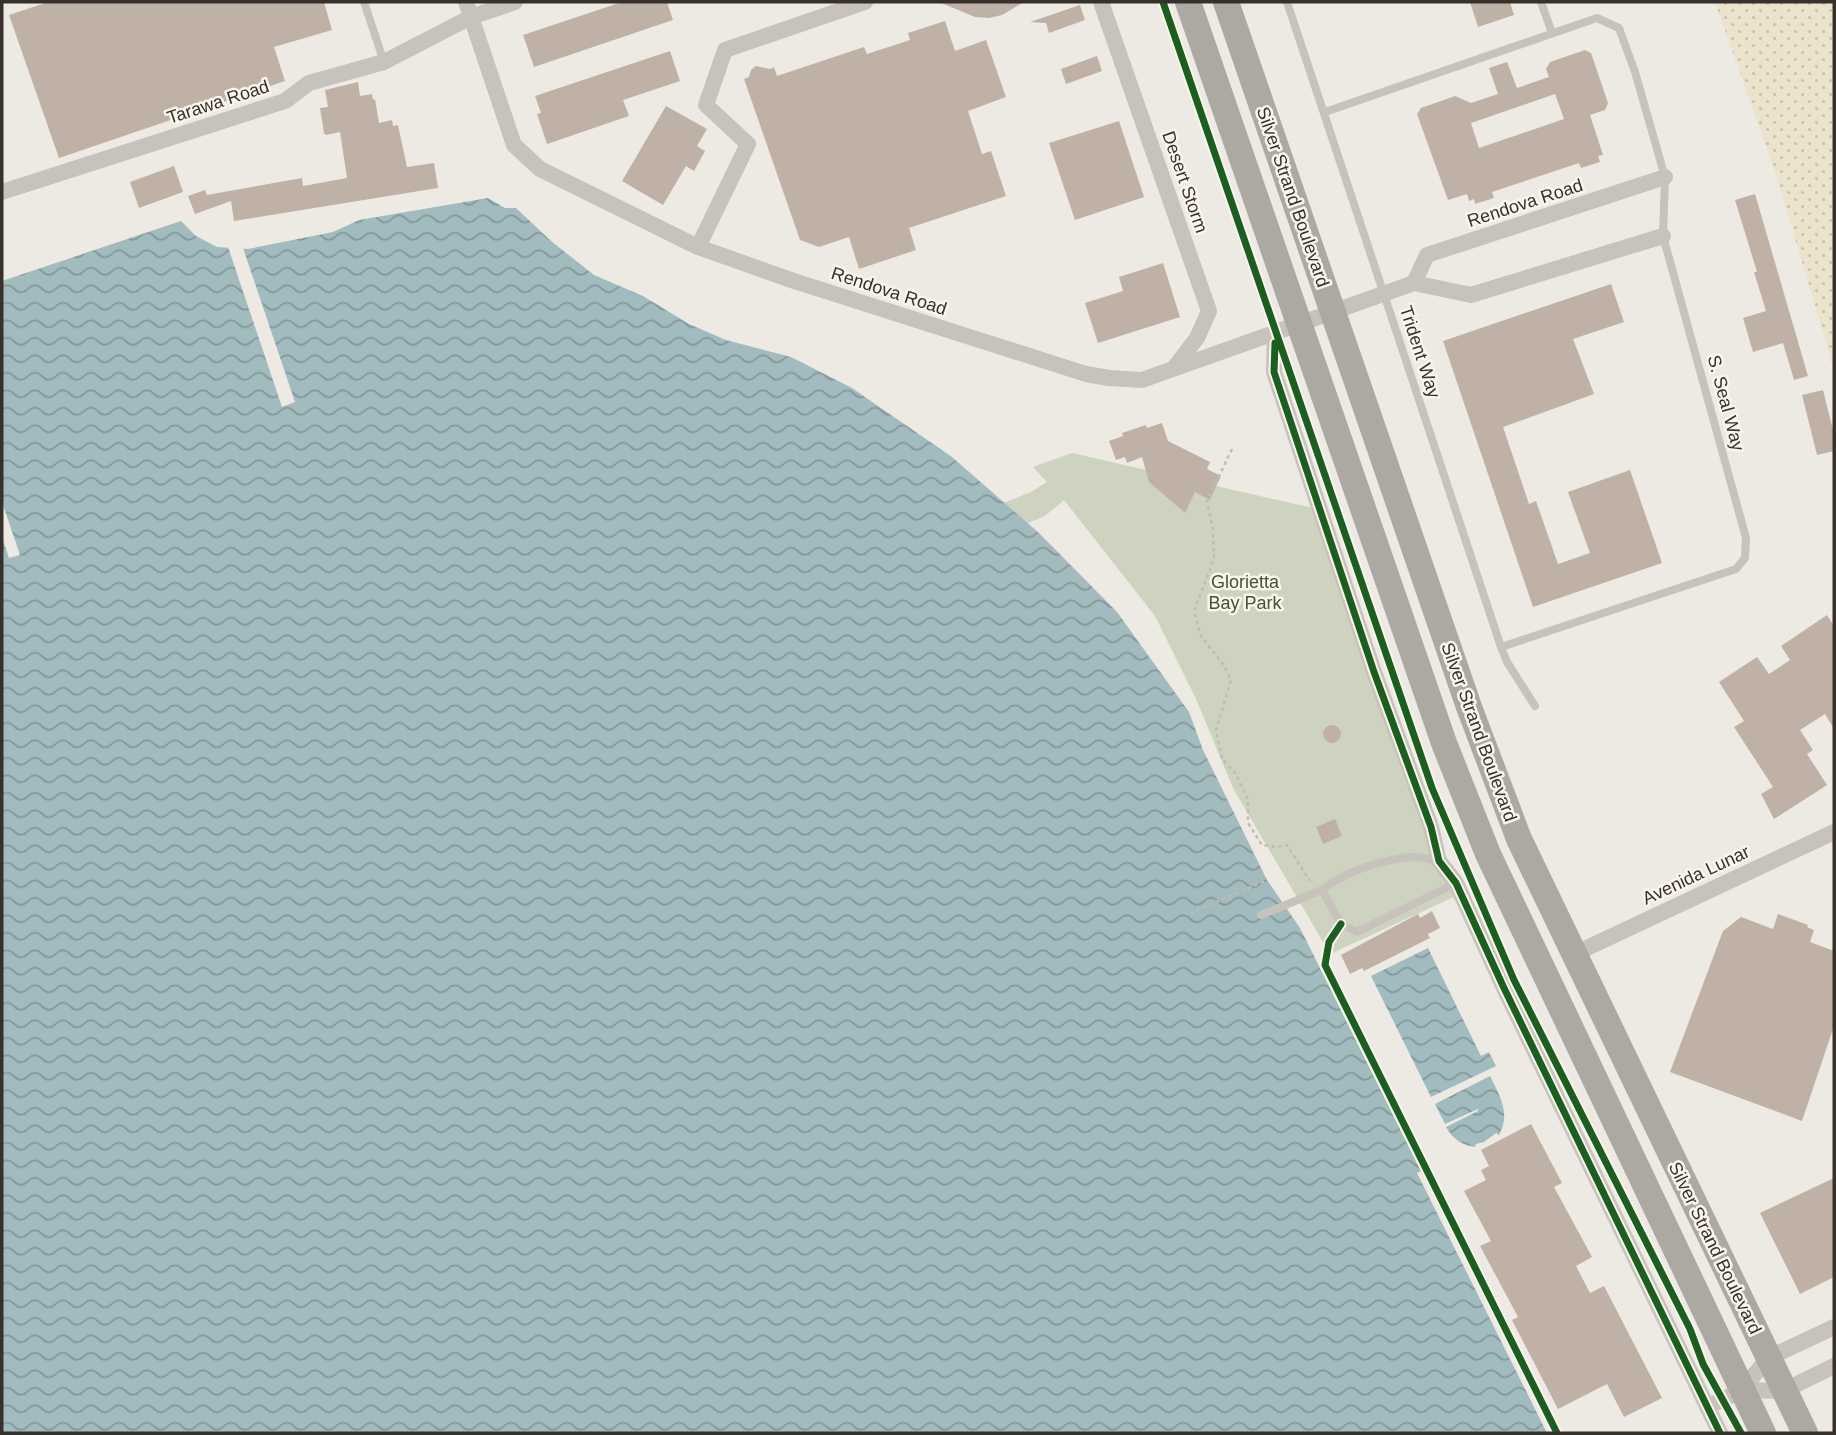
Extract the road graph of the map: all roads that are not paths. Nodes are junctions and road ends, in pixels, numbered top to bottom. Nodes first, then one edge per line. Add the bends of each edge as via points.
1 (364, 2) edge
2 (515, 2) edge
3 (866, 2) edge
4 (1101, 2) edge
5 (1188, 2) edge
6 (1226, 2) edge
7 (1287, 2) edge
8 (1541, 2) edge
9 (468, 10) edge
10 (1552, 33) junction
11 (384, 62) junction
12 (1325, 112) junction
13 (1665, 177) junction
14 (2, 192) edge
15 (1663, 236) junction
16 (698, 247) junction
17 (1415, 283) junction
18 (1384, 293) junction
19 (1332, 312) junction
20 (1286, 328) junction
21 (1174, 368) junction
22 (1501, 647) junction
23 (1535, 706) dead end
24 (1834, 832) edge
25 (1439, 861) junction
26 (1456, 883) junction
27 (1320, 891) junction
28 (1261, 915) dead end
29 (1574, 954) junction
30 (1834, 1327) edge
31 (1768, 1358) junction
32 (1834, 1366) edge
33 (1742, 1390) junction
34 (1783, 1391) junction
35 (1707, 1407) junction
36 (1720, 1433) edge
37 (1763, 1433) edge
38 (1805, 1433) edge

1 - 11 lane
2 - 9 street, Tarawa Road
3 - 16 street via 725,50 706,105 748,144
4 - 21 street, Desert Storm via 1209,311 1197,338
5 - 20 highway, Silver Strand Boulevard
6 - 19 highway, Silver Strand Boulevard
7 - 12 lane, Trident Way
8 - 10 lane
9 - 11 street, Tarawa Road
9 - 16 street, Rendova Road via 514,145 540,169
10 - 12 lane
10 - 13 lane, S. Seal Way via 1597,18 1619,28
11 - 14 street, Tarawa Road via 309,83 285,101
12 - 18 lane, Trident Way
13 - 15 lane, S. Seal Way
13 - 17 street, Rendova Road via 1427,255
15 - 17 street, Rendova Road via 1472,295
15 - 22 lane, S. Seal Way via 1746,538 1745,558 1736,569
16 - 21 street, Rendova Road via 1086,374 1142,380
17 - 18 street, Rendova Road
18 - 19 street, Rendova Road
18 - 22 lane, Trident Way
19 - 20 street, Rendova Road
19 - 29 highway, Silver Strand Boulevard via 1518,839
20 - 21 street, Rendova Road
20 - 25 street via 1274,372
20 - 33 highway, Silver Strand Boulevard via 1488,854
22 - 23 lane, Trident Way
24 - 29 street, Avenida Lunar
25 - 26 street
25 - 27 lane via 1414,857 1383,862
26 - 27 lane via 1357,932 1340,924
26 - 35 street
27 - 28 lane
29 - 31 highway, Silver Strand Boulevard
30 - 31 street
31 - 33 street
31 - 34 highway, Silver Strand Boulevard
32 - 34 street
33 - 34 street
33 - 35 street
33 - 37 highway, Silver Strand Boulevard
34 - 38 highway, Silver Strand Boulevard
35 - 36 street

